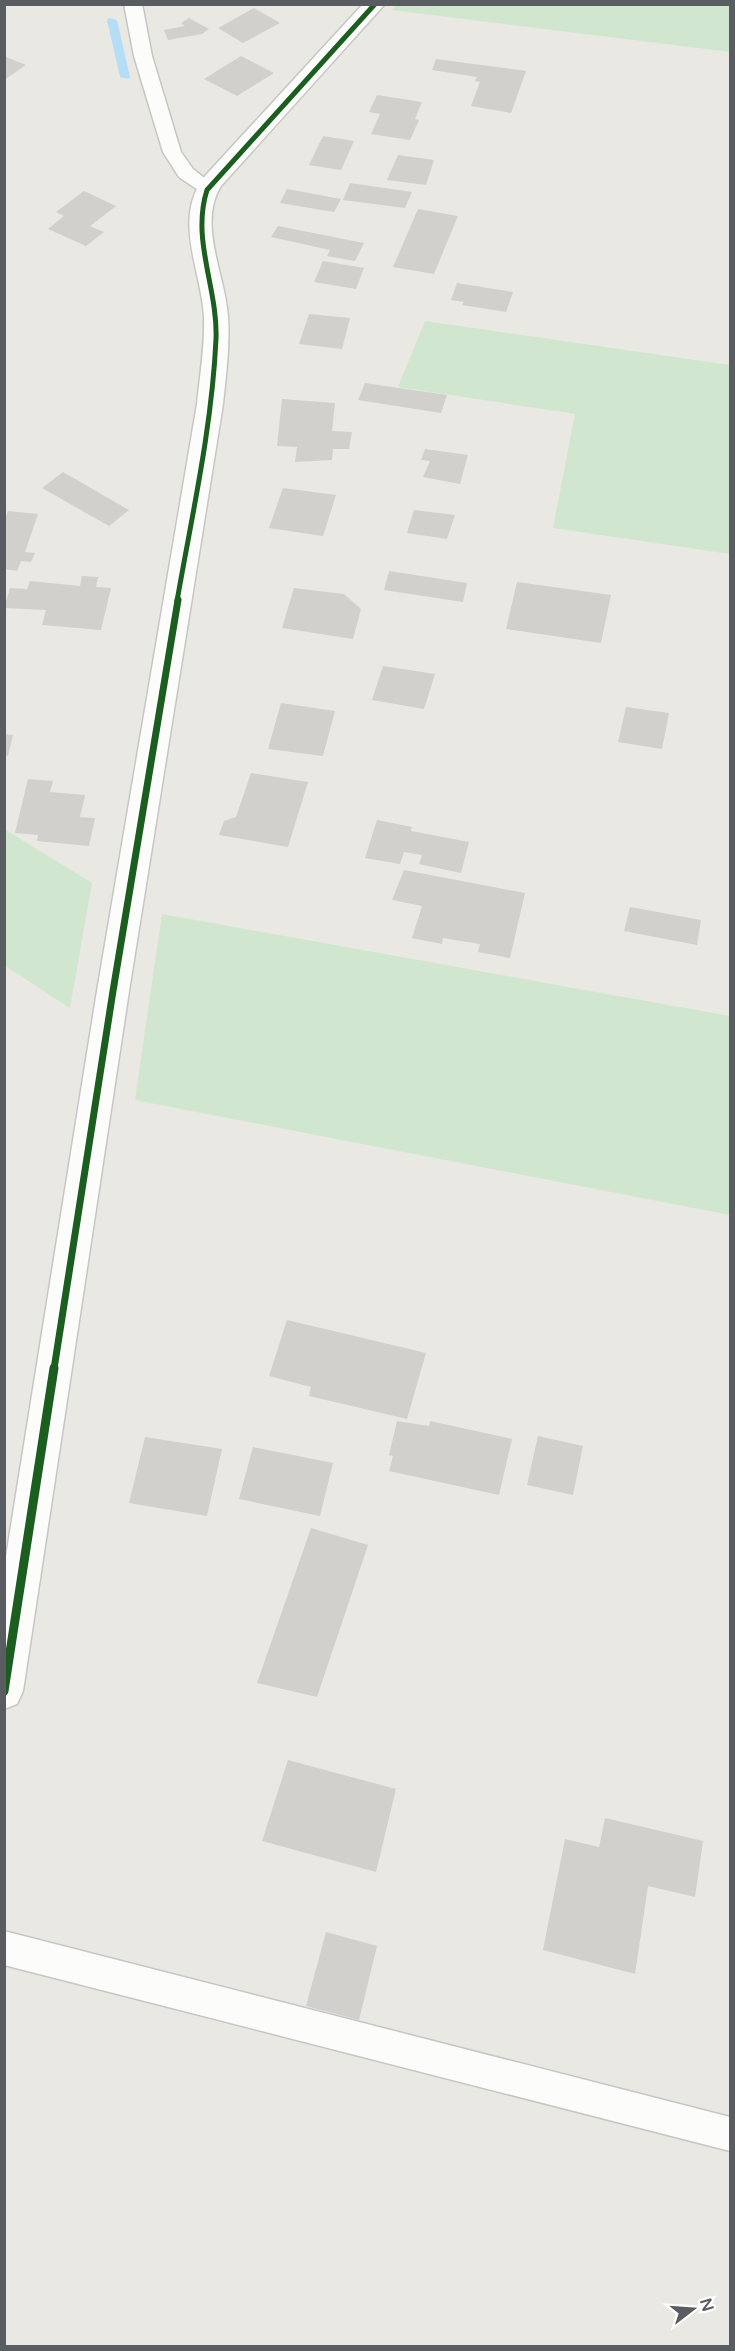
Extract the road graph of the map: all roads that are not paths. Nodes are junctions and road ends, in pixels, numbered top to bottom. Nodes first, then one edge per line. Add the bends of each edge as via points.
1 (133, 4) edge
2 (375, 4) edge
3 (208, 188) junction
4 (4, 1691) edge
5 (4, 1948) edge
6 (730, 2134) edge

1 - 3 lane via 143,56 172,152 186,173
2 - 3 street
3 - 4 street via 201,209 202,237 216,314 216,359
5 - 6 lane

